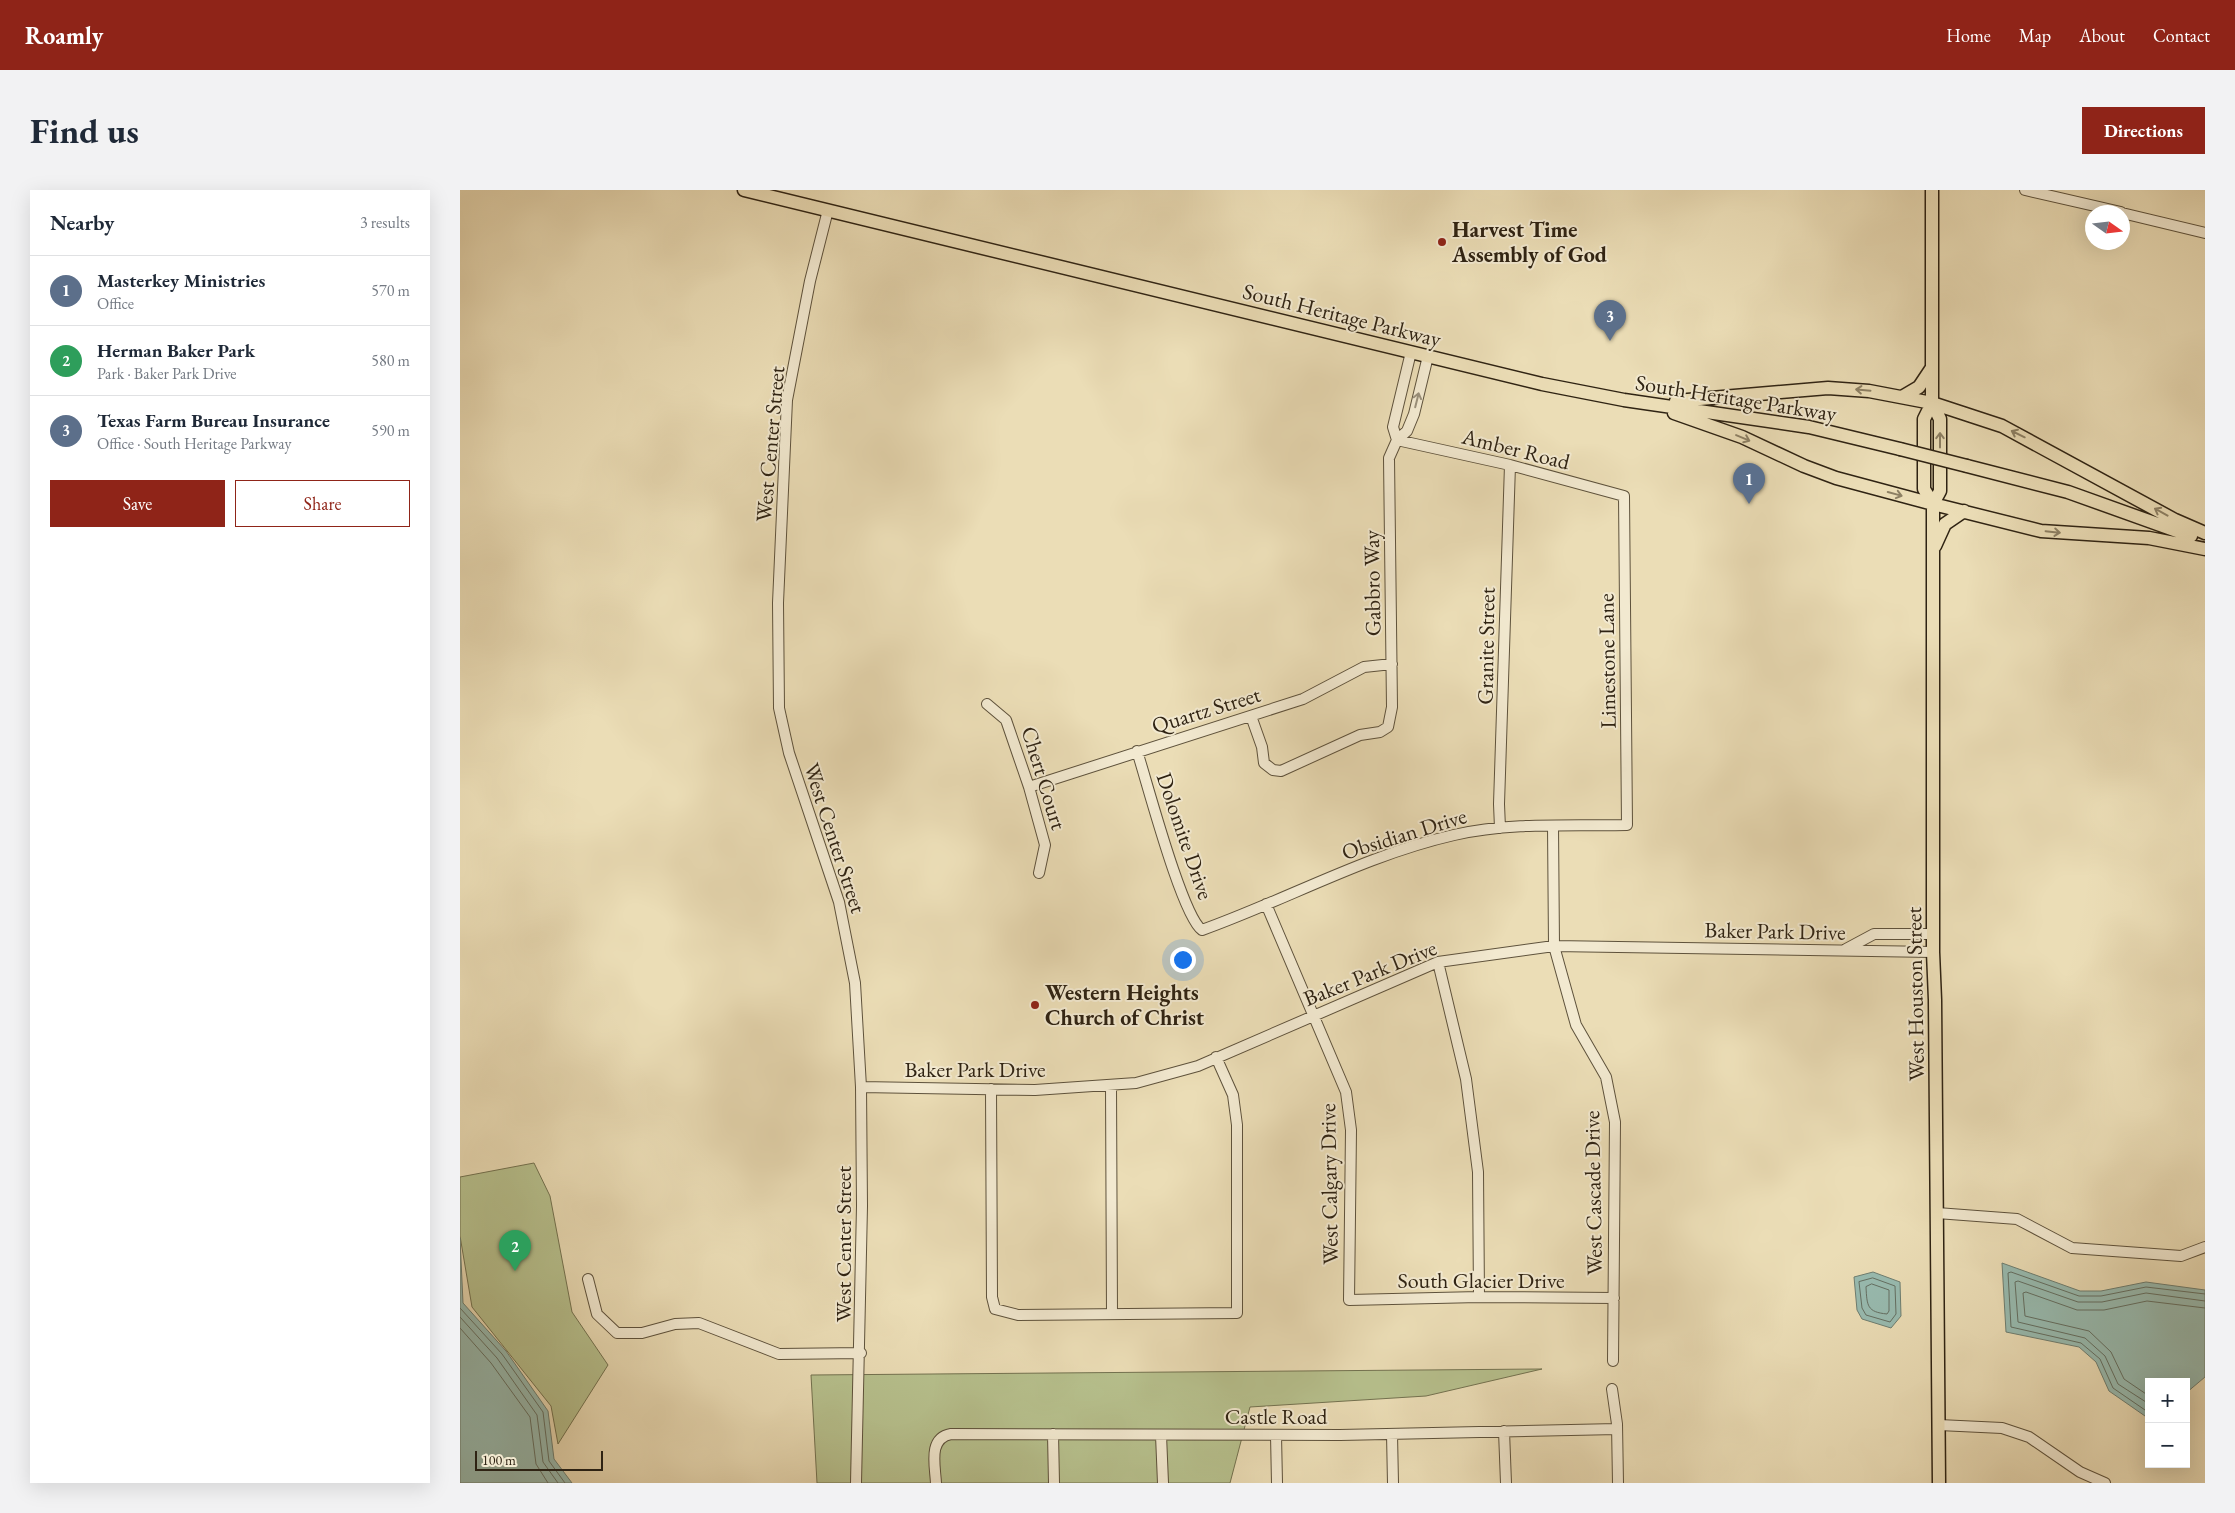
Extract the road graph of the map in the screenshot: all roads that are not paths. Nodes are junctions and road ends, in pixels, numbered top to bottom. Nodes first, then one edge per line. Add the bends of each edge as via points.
1 (744, 190) edge
2 (1932, 190) edge
3 (2025, 190) edge
4 (2088, 205) edge
5 (828, 210) junction
6 (2130, 215) edge
7 (2205, 233) edge
8 (1411, 352) junction
9 (1428, 356) junction
10 (1931, 369) junction
11 (1902, 397) junction
12 (1624, 400) junction
13 (1932, 404) junction
14 (1398, 440) junction
15 (1510, 466) junction
16 (1624, 496) joint
17 (1933, 504) junction
18 (1964, 511) junction
19 (2205, 533) edge
20 (2205, 541) edge
21 (2205, 549) edge
22 (1933, 550) junction
23 (1392, 664) junction
24 (986, 704) dead end
25 (1251, 716) junction
26 (1137, 751) junction
27 (1029, 787) junction
28 (1627, 825) joint
29 (1553, 826) junction
30 (1500, 828) junction
31 (1039, 873) dead end
32 (1266, 904) junction
33 (1202, 930) joint
34 (1933, 934) junction
35 (1554, 946) junction
36 (1844, 950) junction
37 (1933, 952) junction
38 (1438, 962) junction
39 (1313, 1015) junction
40 (1216, 1057) junction
41 (1111, 1085) junction
42 (861, 1087) junction
43 (991, 1090) junction
44 (1937, 1213) junction
45 (2205, 1247) edge
46 (588, 1279) dead end
47 (1479, 1298) junction
48 (1614, 1298) junction
49 (1349, 1300) joint
50 (1112, 1314) junction
51 (860, 1353) junction
52 (1613, 1361) dead end
53 (1612, 1389) dead end
54 (1940, 1425) junction
55 (1617, 1429) junction
56 (1504, 1431) junction
57 (1053, 1434) junction
58 (1392, 1434) junction
59 (1161, 1435) junction
60 (1276, 1435) junction
61 (856, 1483) edge
62 (936, 1483) edge
63 (1054, 1483) edge
64 (1163, 1483) edge
65 (1278, 1483) edge
66 (1393, 1483) edge
67 (1506, 1483) edge
68 (1618, 1483) edge
69 (1939, 1483) edge
70 (2105, 1483) edge

1 - 5 main road, South Heritage Parkway
2 - 10 main road, West Houston Street
3 - 4 street
5 - 8 main road, South Heritage Parkway
5 - 42 street, West Center Street via 810,281 787,400 778,603 779,708 789,753 839,902 855,983
6 - 7 street
8 - 9 main road, South Heritage Parkway
8 - 14 street, Gabbro Way via 1393,427
9 - 12 main road, South Heritage Parkway
14 -> 9 street, Gabbro Way via 1407,431 1414,414
10 - 11 main road via 1919,387
10 - 13 main road, West Houston Street
11 -> 12 main road via 1828,388 1688,401
11 - 13 main road
12 -> 17 main road via 1710,425 1836,478
12 - 20 main road, South Heritage Parkway, bridge via 1809,427 1900,449 2068,492
13 - 17 main road, West Houston Street via 1924,419 1924,489
19 -> 13 main road via 2002,426
14 - 15 street, Amber Road
14 - 23 street, Gabbro Way via 1389,458
15 - 16 street, Amber Road
15 - 30 street, Granite Street
16 - 28 street, Limestone Lane
17 - 18 main road
17 - 22 main road, West Houston Street
18 -> 21 main road via 2041,531 2149,538
18 - 22 main road via 1945,524
22 - 34 main road, West Houston Street
23 - 25 street, Quartz Street via 1364,667 1303,699
23 - 25 street, Gabbro Way via 1392,707 1388,727 1380,732 1360,735 1281,771 1273,770 1264,763
24 - 27 street, Chert Court via 1006,720
25 - 26 street, Quartz Street
26 - 27 street, Quartz Street
26 - 33 street, Dolomite Drive via 1177,880 1195,925
27 - 31 street, Chert Court via 1045,845
28 - 29 street, Obsidian Drive
29 - 30 street, Obsidian Drive
29 - 35 street, West Cascade Drive
30 - 32 street, Obsidian Drive via 1454,835 1416,846
32 - 33 street, Obsidian Drive
32 - 39 street, West Calgary Drive
34 - 36 street via 1874,934
34 - 37 main road, West Houston Street
35 - 36 street, Baker Park Drive
35 - 38 street, Baker Park Drive
35 - 48 street, West Cascade Drive via 1576,1025 1606,1077 1615,1122
36 - 37 street, Baker Park Drive
37 - 44 main road, West Houston Street
38 - 39 street, Baker Park Drive
38 - 47 street via 1466,1079 1478,1172
39 - 40 street, Baker Park Drive
39 - 49 street, West Calgary Drive via 1346,1092 1350,1120
40 - 41 street, Baker Park Drive via 1198,1066 1136,1083
40 - 50 street via 1233,1095 1237,1125 1237,1313
41 - 43 street, Baker Park Drive
41 - 50 street
42 - 43 street, Baker Park Drive
42 - 51 street, West Center Street
43 - 50 street via 992,1297 995,1309 1018,1315
44 - 45 street via 2017,1219 2072,1248 2181,1256
44 - 54 main road, West Houston Street
46 - 51 street via 597,1314 617,1333 642,1333 675,1324 699,1323 779,1354
47 - 48 street, South Glacier Drive
47 - 49 street, South Glacier Drive
48 - 52 street, West Cascade Drive
51 - 61 street, West Center Street
53 - 55 street
54 - 69 main road, West Houston Street
54 - 70 street via 2002,1428 2029,1437 2080,1472
55 - 56 street, Castle Road
55 - 68 street
56 - 58 street, Castle Road
56 - 67 street
57 - 59 street, Castle Road
57 - 62 street, Castle Road via 943,1436 937,1440 935,1452
57 - 63 street
58 - 60 street, Castle Road
58 - 66 street
59 - 60 street, Castle Road
59 - 64 street
60 - 65 street

